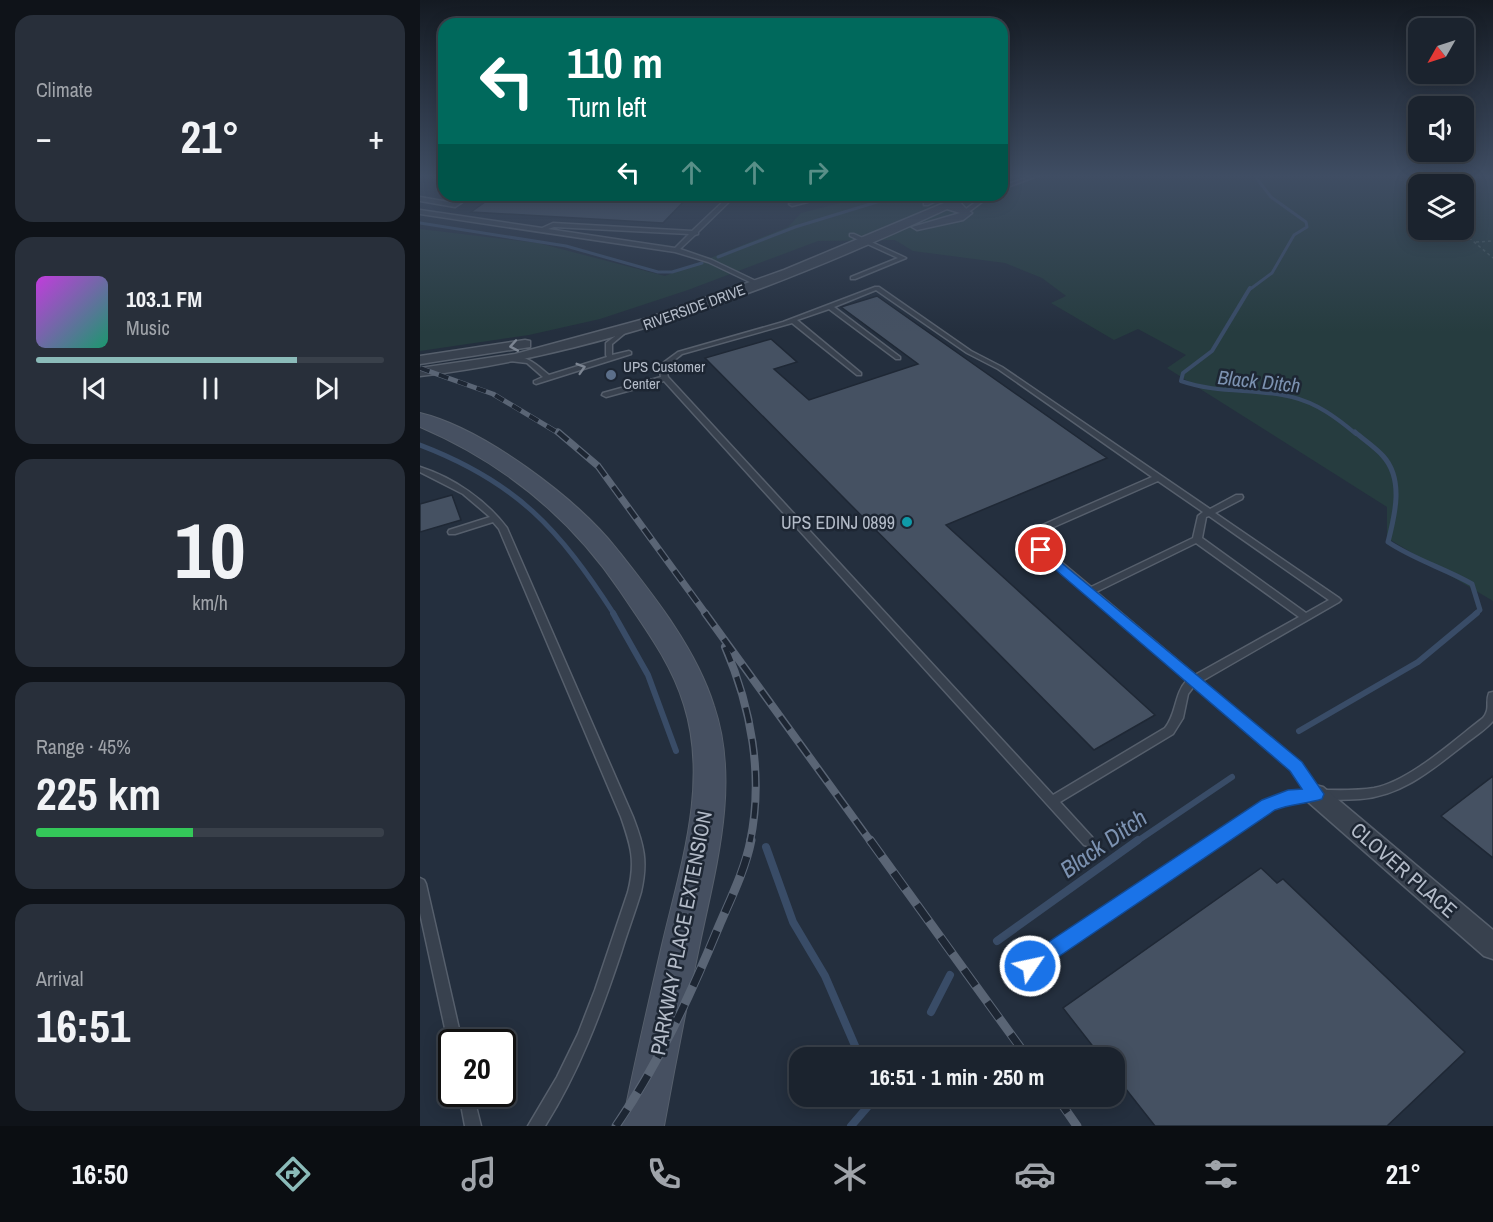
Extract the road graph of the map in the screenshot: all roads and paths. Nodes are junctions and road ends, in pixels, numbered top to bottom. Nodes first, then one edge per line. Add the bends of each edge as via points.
1 (525, 228) edge
2 (548, 228) edge
3 (599, 228) edge
4 (701, 228) edge
5 (871, 228) edge
6 (889, 228) edge
7 (919, 228) edge
8 (543, 230) junction
9 (696, 233) junction
10 (852, 235) junction
11 (866, 240) junction
12 (1472, 240) edge
13 (1493, 241) edge
14 (1474, 242) junction
15 (676, 250) junction
16 (1493, 258) edge
17 (744, 277) junction
18 (853, 278) dead end
19 (758, 284) junction
20 (829, 306) junction
21 (793, 320) junction
22 (622, 333) junction
23 (629, 353) dead end
24 (612, 358) junction
25 (898, 358) dead end
26 (510, 359) junction
27 (420, 360) edge
28 (420, 372) edge
29 (859, 374) dead end
30 (548, 378) junction
31 (665, 378) junction
32 (536, 382) dead end
33 (606, 395) dead end
34 (420, 419) edge
35 (420, 430) edge
36 (496, 459) junction
37 (420, 469) edge
38 (1159, 477) junction
39 (1239, 497) dead end
40 (1209, 512) junction
41 (496, 518) junction
42 (452, 532) dead end
43 (1197, 539) junction
44 (1089, 591) junction
45 (1305, 617) junction
46 (1194, 680) junction
47 (1493, 696) edge
48 (1315, 794) junction
49 (1052, 801) junction
50 (1088, 841) dead end
51 (420, 884) edge
52 (1493, 947) edge
53 (1030, 966) dead end
54 (452, 1029) edge
55 (469, 1107) edge
56 (473, 1126) edge
57 (536, 1126) edge
58 (643, 1126) edge

1 - 8 lane
2 - 8 lane
3 - 9 lane
4 - 9 lane
5 - 10 street, RIVERSIDE DRIVE
6 - 11 street, RIVERSIDE DRIVE
7 - 11 street
8 - 15 lane
9 - 15 lane
10 - 11 lane
10 - 17 street, RIVERSIDE DRIVE
11 - 18 lane via 903,258
11 - 19 street, RIVERSIDE DRIVE
12 - 14 path
13 - 14 path
14 - 16 path
15 - 17 lane
17 - 19 lane
17 -> 27 street, RIVERSIDE DRIVE via 584,331
19 - 22 street, RIVERSIDE DRIVE
20 - 21 lane
20 - 25 lane
20 - 38 lane via 877,288
21 - 29 lane
21 - 31 lane via 680,353 666,363
22 - 24 lane via 609,343
22 - 26 street, RIVERSIDE DRIVE
23 - 24 lane
30 -> 24 lane
26 - 28 street, RIVERSIDE DRIVE
26 - 30 lane via 529,361
30 - 32 lane
31 - 33 lane
31 - 49 lane
34 - 36 main road, PARKWAY PLACE EXTENSION via 455,433
35 - 36 main road, PARKWAY PLACE EXTENSION
36 - 58 main road, PARKWAY PLACE EXTENSION via 566,508 611,557 678,658 704,723 709,774 704,839
37 - 41 lane via 470,493
38 - 40 lane
38 - 44 lane via 1025,536
39 - 40 lane
40 - 43 lane via 1200,519
40 - 45 lane via 1336,600
41 - 42 lane
41 - 57 lane via 516,553 627,817 639,862 632,900 586,1036 563,1086
43 - 44 lane
43 - 45 lane
44 - 46 lane
45 - 46 lane
46 - 48 lane via 1296,767
46 - 49 lane via 1182,692 1180,714 1169,731
47 - 48 lane via 1493,713 1487,721 1396,786 1376,792
48 - 52 street, CLOVER PLACE
48 - 53 lane via 1269,805
49 - 50 lane
51 - 54 lane
55 - 56 lane

